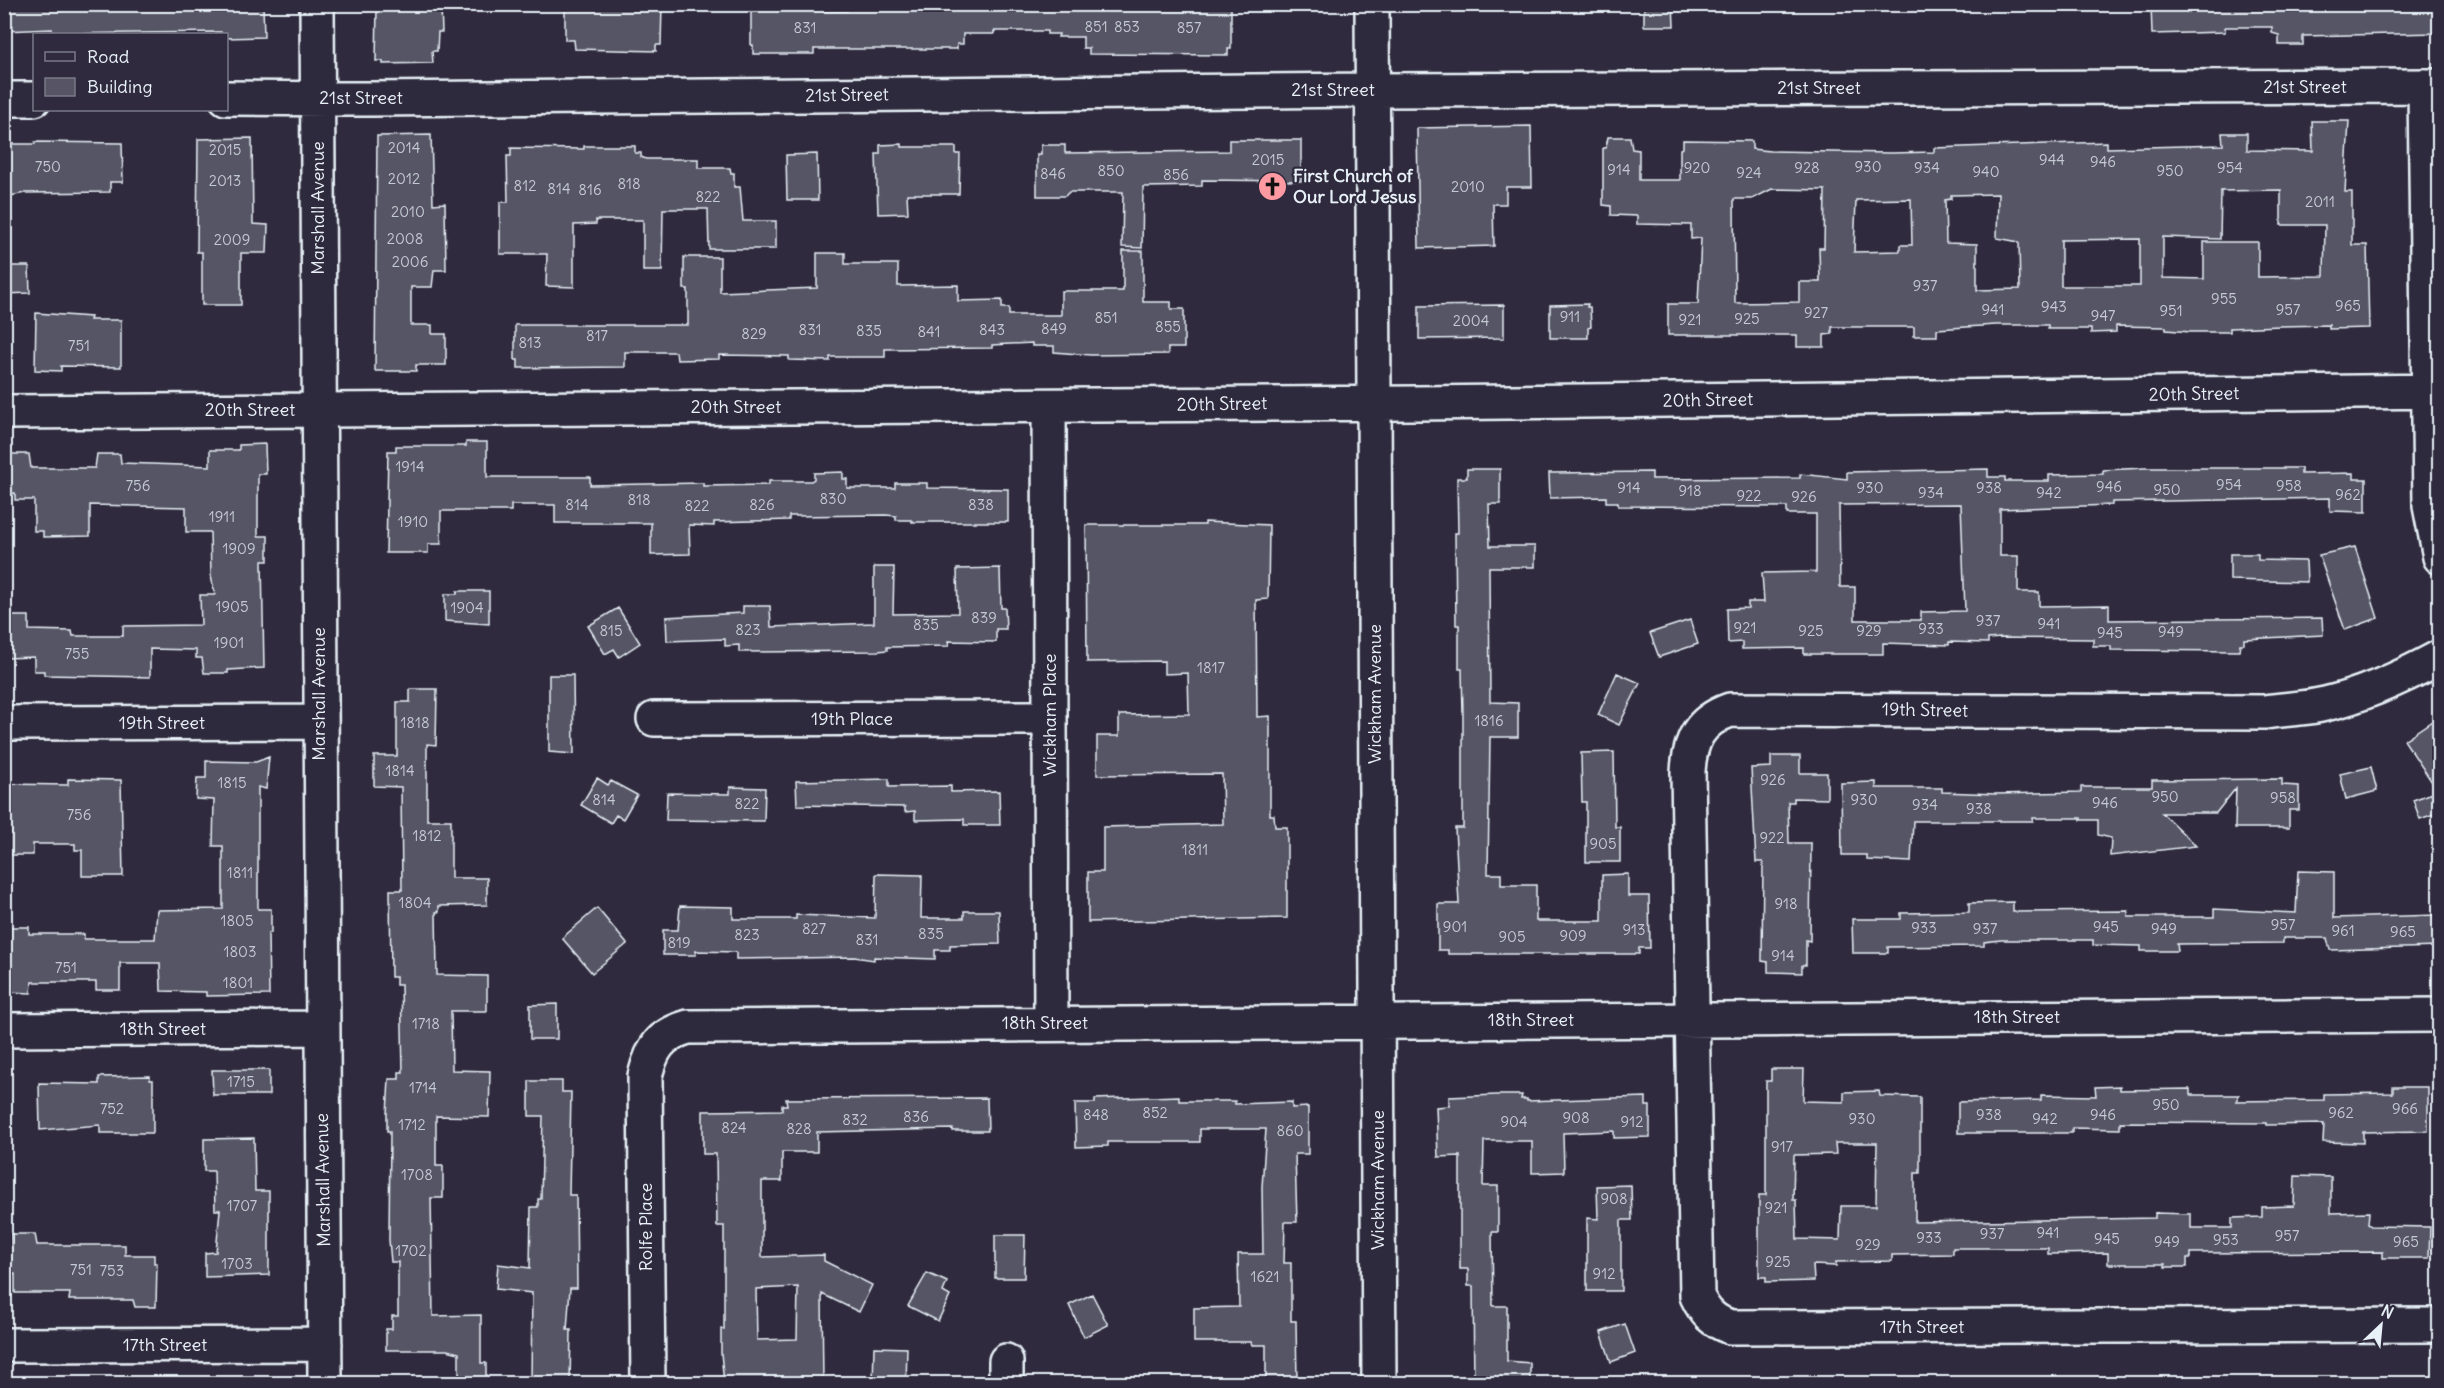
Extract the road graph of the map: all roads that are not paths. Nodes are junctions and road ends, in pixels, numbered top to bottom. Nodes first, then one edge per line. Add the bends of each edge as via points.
1 (317, 4) edge
2 (1372, 4) edge
3 (2432, 86) edge
4 (1372, 90) junction
5 (228, 98) edge
6 (318, 98) junction
7 (4, 99) edge
8 (33, 99) edge
9 (2433, 391) edge
10 (1373, 403) junction
11 (1049, 406) junction
12 (319, 409) junction
13 (4, 412) edge
14 (2439, 557) edge
15 (2439, 657) edge
16 (1050, 718) junction
17 (654, 719) dead end
18 (319, 722) junction
19 (4, 723) edge
20 (2439, 1015) edge
21 (1693, 1019) junction
22 (1377, 1021) junction
23 (1050, 1023) junction
24 (321, 1028) junction
25 (4, 1030) edge
26 (646, 1071) joint
27 (2439, 1325) edge
28 (325, 1344) junction
29 (4, 1345) edge
30 (325, 1383) edge
31 (648, 1383) edge
32 (1379, 1383) edge

1 - 6 street, Marshall Avenue
2 - 4 street, Wickham Avenue
3 - 4 street, 21st Street
3 - 9 street
4 - 6 street, 21st Street
4 - 10 street, Wickham Avenue
5 - 6 street, 21st Street
6 - 12 street, Marshall Avenue
7 - 8 street
9 - 10 street, 20th Street
9 - 14 street via 2430,506
10 - 11 street, 20th Street
10 - 22 street, Wickham Avenue
11 - 12 street, 20th Street
11 - 16 street, Wickham Place
12 - 13 street, 20th Street
12 - 18 street, Marshall Avenue
15 - 21 street, 19th Street via 2404,676 2344,699 2265,712 1745,709 1716,715 1700,727 1690,748 1688,771
16 - 17 street, 19th Place
16 - 23 street, Wickham Place
18 - 19 street, 19th Street
18 - 24 street, Marshall Avenue
20 - 21 street, 18th Street
21 - 22 street, 18th Street
21 - 27 street, 17th Street via 1697,1296 1715,1322 1730,1328
22 - 23 street, 18th Street
22 - 32 street, Wickham Avenue
23 - 26 street, 18th Street via 688,1027 670,1032 658,1044
24 - 25 street, 18th Street
24 - 28 street, Marshall Avenue
26 - 31 street, Rolfe Place
28 - 29 street, 17th Street
28 - 30 street, Marshall Avenue

